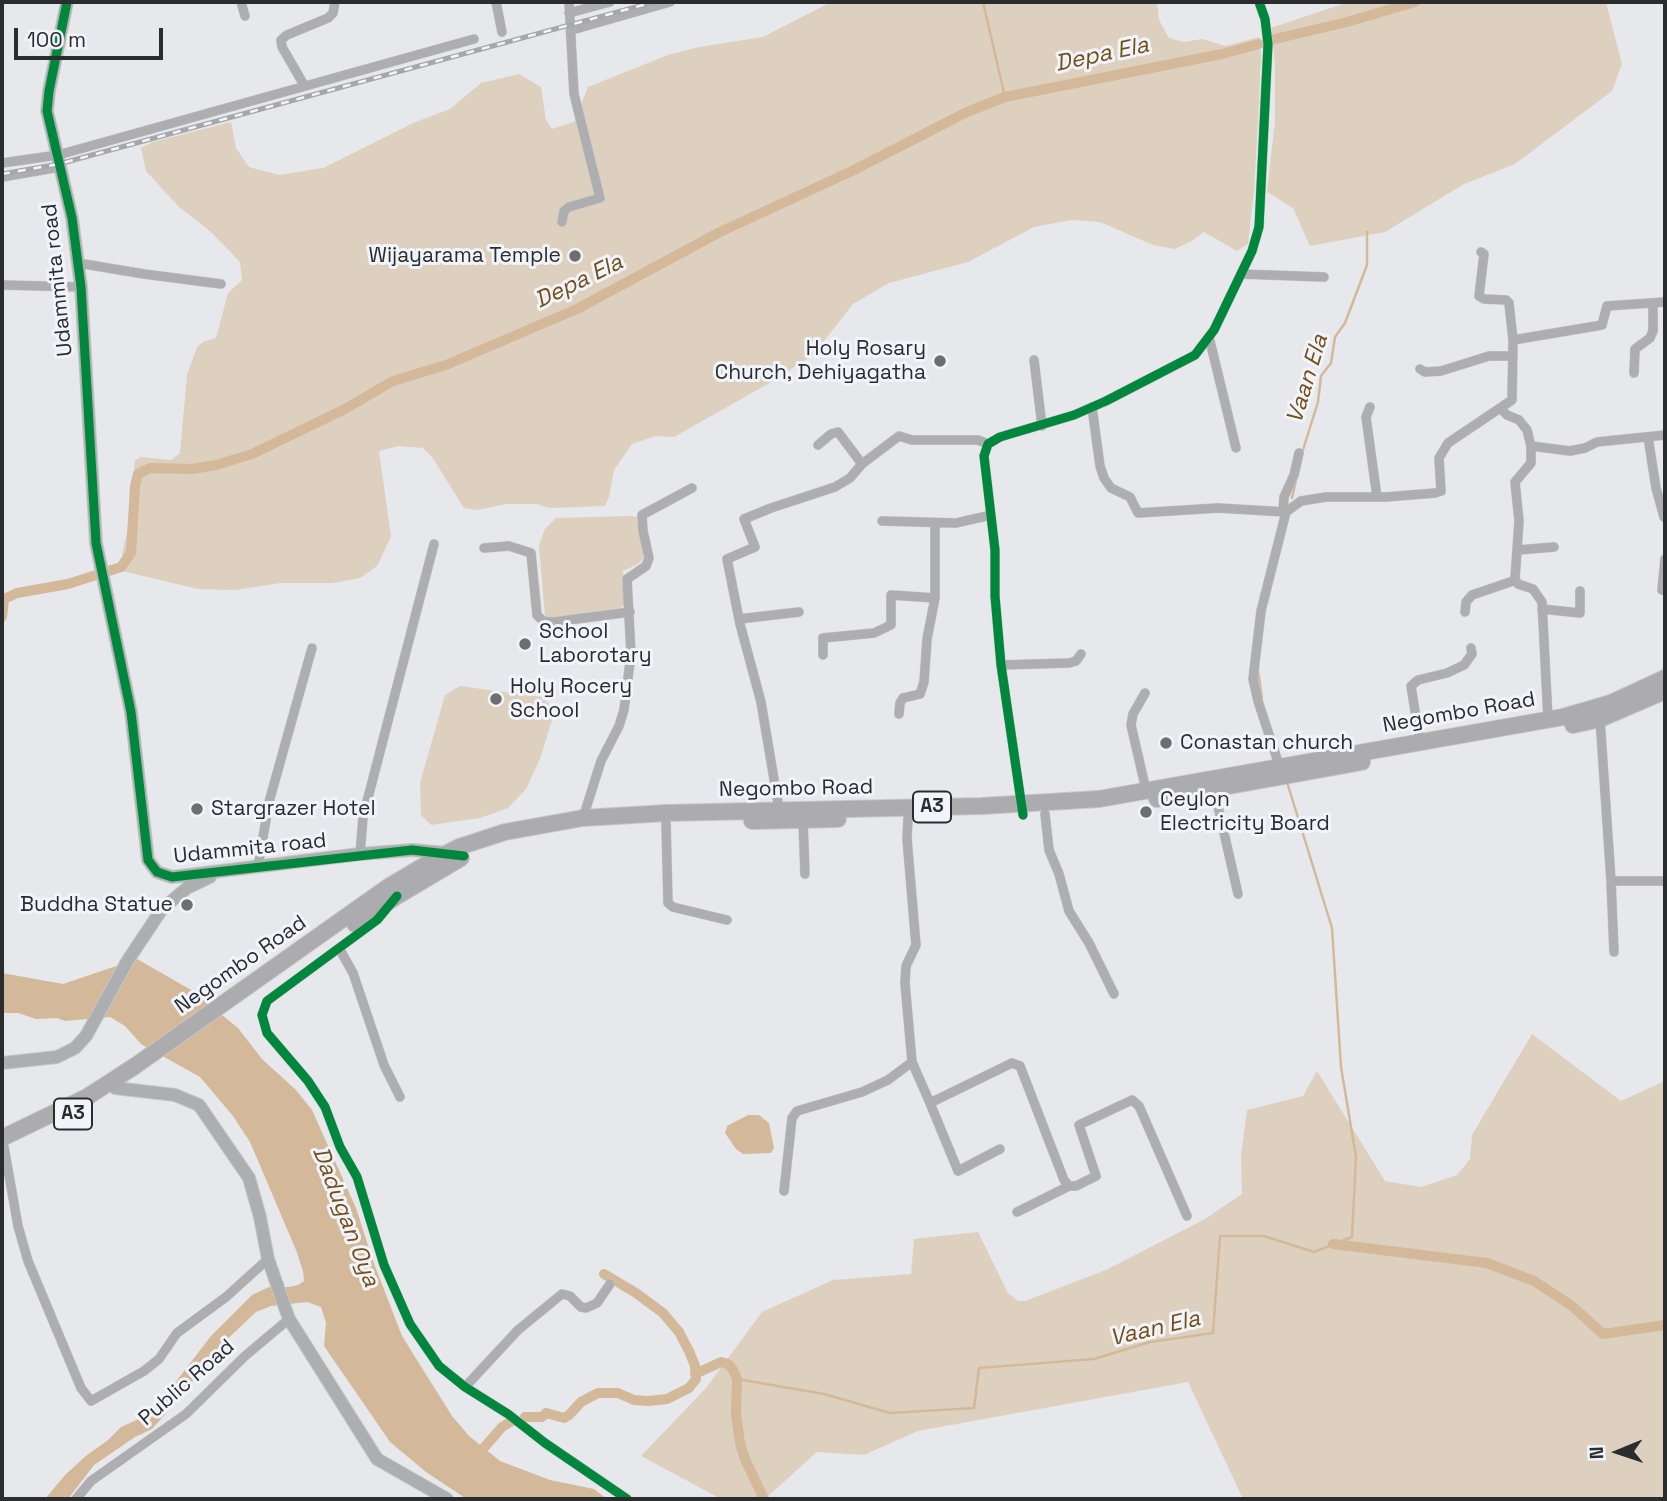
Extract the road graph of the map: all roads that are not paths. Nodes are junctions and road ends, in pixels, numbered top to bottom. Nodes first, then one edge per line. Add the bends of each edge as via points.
1 (67, 2) edge
2 (241, 2) edge
3 (335, 2) edge
4 (496, 2) edge
5 (569, 2) edge
6 (610, 2) edge
7 (670, 2) edge
8 (1259, 2) edge
9 (569, 13) junction
10 (245, 16) dead end
11 (572, 30) junction
12 (502, 33) dead end
13 (474, 39) dead end
14 (304, 85) junction
15 (59, 161) junction
16 (2, 163) edge
17 (2, 177) edge
18 (562, 222) dead end
19 (1481, 252) dead end
20 (78, 263) junction
21 (1241, 274) junction
22 (1324, 277) dead end
23 (221, 284) dead end
24 (2, 285) edge
25 (81, 286) junction
26 (1665, 302) edge
27 (1653, 303) junction
28 (1209, 337) junction
29 (1513, 340) junction
30 (1513, 356) junction
31 (1034, 360) dead end
32 (1420, 369) dead end
33 (1634, 373) dead end
34 (1092, 407) junction
35 (1370, 407) dead end
36 (1500, 409) junction
37 (1042, 426) junction
38 (1665, 435) edge
39 (1648, 437) junction
40 (988, 444) junction
41 (818, 445) dead end
42 (1531, 446) junction
43 (1236, 448) dead end
44 (1299, 453) dead end
45 (862, 464) junction
46 (692, 488) dead end
47 (1377, 497) junction
48 (1285, 512) junction
49 (991, 515) junction
50 (1664, 517) edge
51 (882, 521) dead end
52 (935, 523) junction
53 (434, 544) dead end
54 (1553, 547) dead end
55 (484, 548) dead end
56 (1518, 550) junction
57 (1665, 559) edge
58 (1516, 580) junction
59 (1662, 590) dead end
60 (1580, 591) dead end
61 (935, 598) junction
62 (1542, 609) junction
63 (630, 612) junction
64 (799, 612) dead end
65 (1465, 612) dead end
66 (739, 619) junction
67 (312, 648) dead end
68 (1471, 648) dead end
69 (1081, 654) dead end
70 (823, 655) dead end
71 (1001, 665) junction
72 (1665, 678) edge
73 (1665, 691) edge
74 (1145, 693) dead end
75 (899, 714) dead end
76 (1548, 719) junction
77 (1600, 719) junction
78 (1420, 741) junction
79 (1279, 765) junction
80 (1214, 789) junction
81 (1146, 790) junction
82 (779, 810) junction
83 (1022, 810) junction
84 (1045, 814) junction
85 (583, 818) junction
86 (908, 818) junction
87 (803, 820) junction
88 (666, 823) junction
89 (446, 853) junction
90 (360, 854) junction
91 (464, 856) junction
92 (258, 867) junction
93 (223, 871) junction
94 (804, 874) dead end
95 (1611, 881) junction
96 (1665, 881) edge
97 (1238, 894) dead end
98 (397, 896) junction
99 (727, 920) dead end
100 (339, 948) junction
101 (1614, 952) dead end
102 (1114, 994) dead end
103 (234, 1000) junction
104 (912, 1062) junction
105 (2, 1063) edge
106 (137, 1069) junction
107 (114, 1088) junction
108 (400, 1097) dead end
109 (930, 1103) junction
110 (3, 1144) edge
111 (1000, 1149) dead end
112 (1069, 1186) junction
113 (784, 1192) dead end
114 (1017, 1212) dead end
115 (1187, 1216) dead end
116 (268, 1259) junction
117 (610, 1284) dead end
118 (288, 1314) junction
119 (465, 1387) junction
120 (76, 1499) edge
121 (447, 1499) edge
122 (627, 1499) edge

1 - 15 street, Udammita road via 47,111
2 - 10 street
3 - 14 street via 328,18 281,40
4 - 12 street
5 - 9 street
6 - 9 street
7 - 11 street
8 - 21 street via 1268,44 1260,214 1256,239
9 - 11 street
11 - 18 street via 574,93 600,198 569,207
13 - 14 street
14 - 15 street
15 - 16 street
15 - 17 street
15 - 20 street, Udammita road
19 - 29 street via 1479,296 1509,303
20 - 23 street
20 - 25 street, Udammita road
21 - 22 street
21 - 28 street
24 - 25 street
25 - 93 street, Udammita road via 94,524 131,712 148,860 157,872 172,877
26 - 27 street
27 - 29 street via 1607,306 1602,325
27 - 33 street via 1653,331 1635,349
28 - 34 street via 1195,355
28 - 43 street
29 - 30 street
30 - 32 street via 1489,356 1441,371
30 - 36 street via 1511,400
31 - 37 street
34 - 37 street
34 - 48 street via 1104,478 1111,488 1130,497 1138,513 1218,508
35 - 47 street via 1366,417
36 - 42 street via 1527,429
36 - 47 street via 1441,451 1441,491
37 - 40 street
38 - 39 street
39 - 42 street via 1597,442 1570,451
39 - 50 street
40 - 45 street via 899,436
40 - 49 street via 984,456
41 - 45 street via 838,432
42 - 56 street via 1531,463 1515,482
44 - 48 street via 1284,497
45 - 66 street via 835,487 744,519 755,547 727,559
46 - 63 street via 642,515 649,558 646,566 627,579
47 - 48 street via 1301,501
48 - 79 street via 1261,611 1254,679
49 - 52 street
49 - 71 street
51 - 52 street
52 - 61 street
53 - 90 street via 363,817
54 - 56 street
55 - 63 street via 509,546 531,553 537,615 543,621
56 - 58 street
57 - 59 street
58 - 62 street via 1538,594
58 - 65 street via 1472,595
60 - 62 street via 1580,613
61 - 70 street via 891,595 891,625 874,633 823,638
61 - 75 street via 924,682 920,694 903,698
62 - 76 street
63 - 85 street via 630,676 624,710
64 - 66 street
66 - 82 street via 759,693
67 - 92 street via 269,802
68 - 78 street via 1464,665 1411,686
69 - 71 street via 1069,663
71 - 83 street
72 - 76 highway, Negombo Road / A3 via 1611,703
73 - 77 highway, Negombo Road / A3
74 - 81 street via 1131,725
76 - 78 highway, Negombo Road / A3
77 - 80 highway, Negombo Road / A3
77 - 95 street
78 - 79 highway, Negombo Road / A3
79 - 81 highway, Negombo Road / A3
80 - 84 highway, Negombo Road / A3
80 - 97 street
81 - 83 highway, Negombo Road / A3
82 - 83 highway, Negombo Road / A3
82 - 85 highway, Negombo Road / A3
83 - 84 highway, Negombo Road / A3
83 - 86 highway, Negombo Road / A3
84 - 102 street via 1049,850 1069,911
85 - 89 highway, Negombo Road / A3 via 521,828
86 - 87 highway, Negombo Road / A3
86 - 104 street via 916,945 906,966 905,983
87 - 88 highway, Negombo Road / A3
87 - 94 street
88 - 91 highway, Negombo Road / A3 via 555,832
88 - 99 street via 668,903
89 - 90 street, Udammita road
89 - 91 street, Udammita road
89 - 103 highway, Negombo Road / A3 via 388,887
90 - 92 street, Udammita road
91 - 98 highway, Negombo Road / A3
92 - 93 street, Udammita road
93 - 105 street via 187,888 162,909 75,1048 57,1057
95 - 96 street
95 - 101 street
98 - 100 street via 377,920
98 - 103 highway, Negombo Road / A3
100 - 108 street
100 - 119 street via 267,1001 262,1016 267,1033 325,1107 357,1177 384,1265 410,1324 439,1366
103 - 106 highway, Negombo Road / A3
104 - 109 street
104 - 113 street via 862,1092 797,1111 792,1118
106 - 107 highway, Negombo Road / A3
106 - 110 highway, Negombo Road / A3
107 - 110 highway, Negombo Road / A3 via 50,1126
107 - 116 street via 175,1095 199,1105 249,1178
109 - 111 street via 958,1171
109 - 112 street via 1012,1063 1020,1066
110 - 116 street via 28,1261 81,1388 91,1401 159,1359 177,1333
112 - 114 street
112 - 115 street via 1096,1176 1079,1125 1132,1100 1139,1106
116 - 118 street
117 - 119 street via 597,1303 586,1308 562,1294 518,1329
118 - 120 street, Public Road via 186,1414 91,1481
118 - 121 street via 377,1459
119 - 122 street

